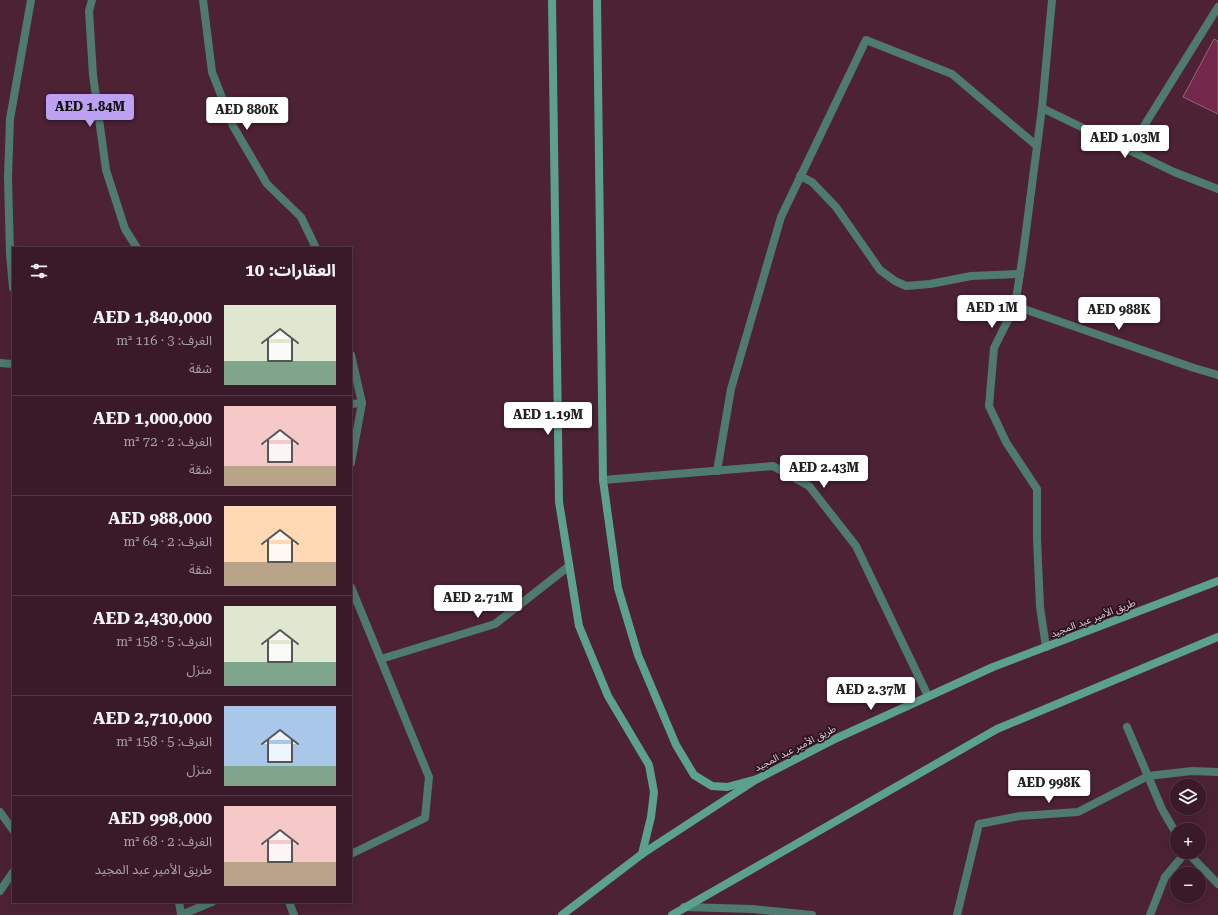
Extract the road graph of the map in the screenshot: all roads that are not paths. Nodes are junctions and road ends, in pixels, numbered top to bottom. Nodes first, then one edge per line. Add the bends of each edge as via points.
1 (31, 0) edge
2 (92, 0) edge
3 (203, 0) edge
4 (552, 0) edge
5 (597, 0) edge
6 (1052, 0) edge
7 (1217, 12) edge
8 (1042, 108) junction
9 (1037, 146) junction
10 (1129, 150) junction
11 (800, 176) junction
12 (1218, 188) edge
13 (136, 247) edge
14 (316, 247) edge
15 (1020, 274) junction
16 (12, 277) edge
17 (1015, 306) junction
18 (352, 359) edge
19 (0, 363) edge
20 (12, 364) edge
21 (1218, 375) edge
22 (352, 404) edge
23 (362, 404) junction
24 (352, 458) edge
25 (717, 471) junction
26 (603, 480) junction
27 (570, 566) junction
28 (1218, 581) edge
29 (352, 593) edge
30 (354, 604) edge
31 (1218, 637) edge
32 (1046, 646) junction
33 (381, 659) junction
34 (928, 696) junction
35 (1127, 727) dead end
36 (1218, 772) edge
37 (1148, 776) junction
38 (757, 779) junction
39 (0, 812) edge
40 (1170, 823) edge
41 (12, 829) edge
42 (352, 854) edge
43 (642, 854) junction
44 (1181, 859) edge
45 (1194, 859) edge
46 (12, 873) edge
47 (1218, 884) edge
48 (0, 891) edge
49 (179, 903) edge
50 (209, 903) edge
51 (289, 903) edge
52 (684, 907) junction
53 (181, 914) edge
54 (294, 915) edge
55 (562, 915) edge
56 (672, 915) edge
57 (812, 915) edge
58 (957, 915) edge
59 (1150, 915) edge

1 - 16 street via 10,119 8,177
2 - 13 street via 89,11 92,75 106,170 125,228
3 - 14 street via 212,72 233,126 267,184 301,217
4 - 27 main road via 559,502
5 - 26 main road
6 - 8 street
7 - 10 street
8 - 9 street
8 - 10 street
9 - 11 street via 952,74 866,40
9 - 15 street
10 - 12 street via 1174,172
11 - 15 street via 812,182 836,207 880,270 906,286 971,276
11 - 25 street via 781,216 731,389
15 - 17 street
17 - 21 street
17 - 32 street via 994,348 989,406 1006,442 1037,489 1040,607
18 - 23 street
19 - 20 street
22 - 23 street
23 - 24 street
25 - 26 street
25 - 34 street via 773,466 809,486 856,546
26 - 38 main road via 618,588 638,655 676,745 694,775 712,786 727,788
27 - 33 street via 495,624
27 - 43 main road via 579,626 608,696 649,765 654,792
28 - 32 main road, طريق الأمير عبد المجيد
29 - 30 street
30 - 33 street
31 - 52 main road via 997,729
32 - 34 main road, طريق الأمير عبد المجيد
33 - 42 street via 429,777 425,818
34 - 38 main road, طريق الأمير عبد المجيد via 836,738
35 - 37 street
36 - 37 street via 1192,771
37 - 40 street
37 - 58 street via 1078,812 1020,816 979,824
38 - 43 main road, طريق الأمير عبد المجيد
39 - 41 street
43 - 55 main road, طريق الأمير عبد المجيد
44 - 59 street via 1164,877
45 - 47 street
46 - 48 street
49 - 53 street
50 - 53 street
51 - 54 street
52 - 56 main road
52 - 57 street via 752,909

